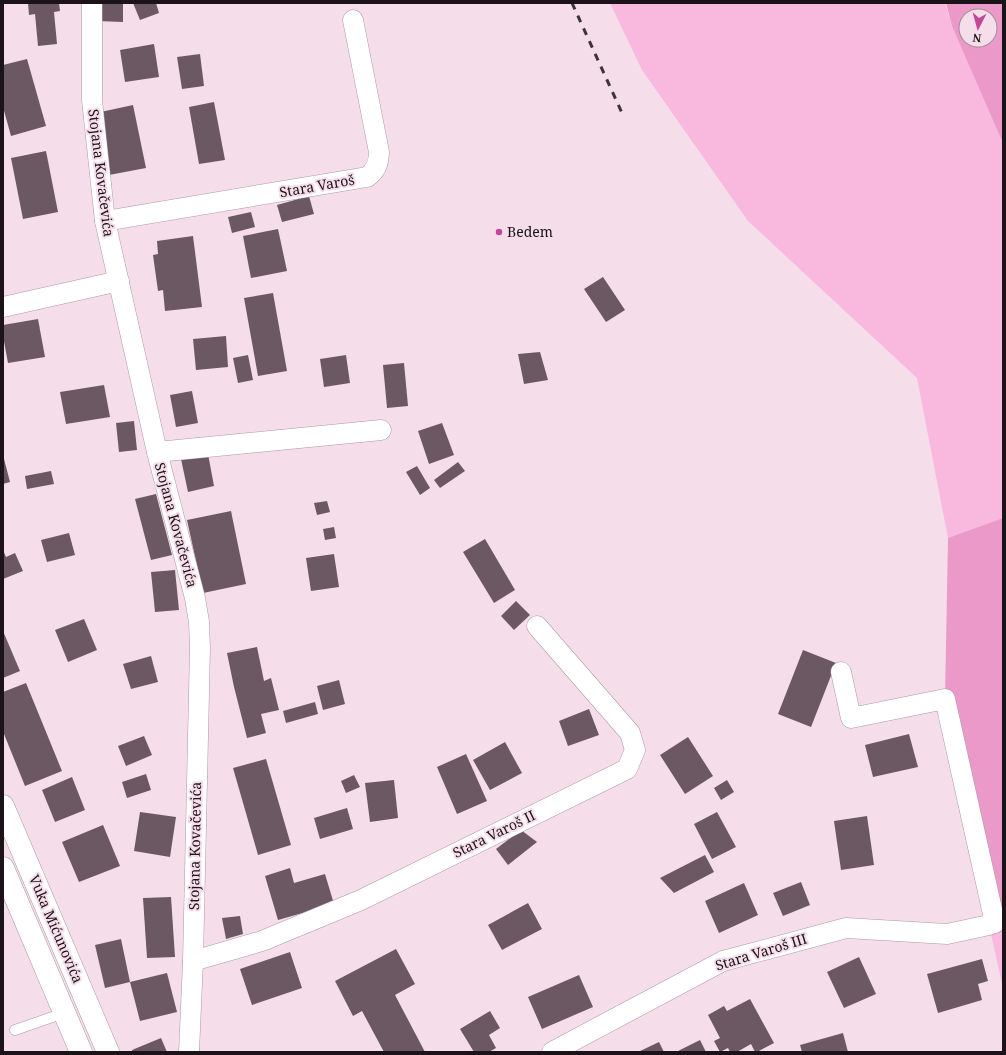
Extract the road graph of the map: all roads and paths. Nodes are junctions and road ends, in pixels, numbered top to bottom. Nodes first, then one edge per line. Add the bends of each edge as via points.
1 (92, 3) edge
2 (352, 20) dead end
3 (105, 221) junction
4 (119, 280) junction
5 (3, 307) edge
6 (381, 430) dead end
7 (157, 452) junction
8 (537, 626) dead end
9 (841, 672) dead end
10 (3, 806) edge
11 (25, 856) junction
12 (3, 864) edge
13 (3, 868) edge
14 (193, 962) junction
15 (64, 1013) junction
16 (15, 1030) dead end
17 (81, 1052) edge
18 (108, 1052) edge
19 (189, 1052) edge
20 (552, 1052) edge

1 - 3 street, Stojana Kovačevića via 92,100
2 - 3 street, Stara Varoš via 379,152 374,173 367,177
3 - 4 street, Stojana Kovačevića
4 - 5 street
4 - 7 street, Stojana Kovačevića
6 - 7 street
7 - 14 street, Stojana Kovačevića via 199,622
8 - 14 street, Stara Varoš II via 630,733 635,750 627,769 361,900 262,941
9 - 20 street, Stara Varoš III via 851,718 945,699 992,924 947,934 846,928 723,961
10 - 11 main road, Vuka Mićunovića
11 - 12 street
11 - 18 main road, Vuka Mićunovića
13 - 15 main road, Vuka Mićunovića
14 - 19 street, Stojana Kovačevića
15 - 16 lane
15 - 17 main road, Vuka Mićunovića

